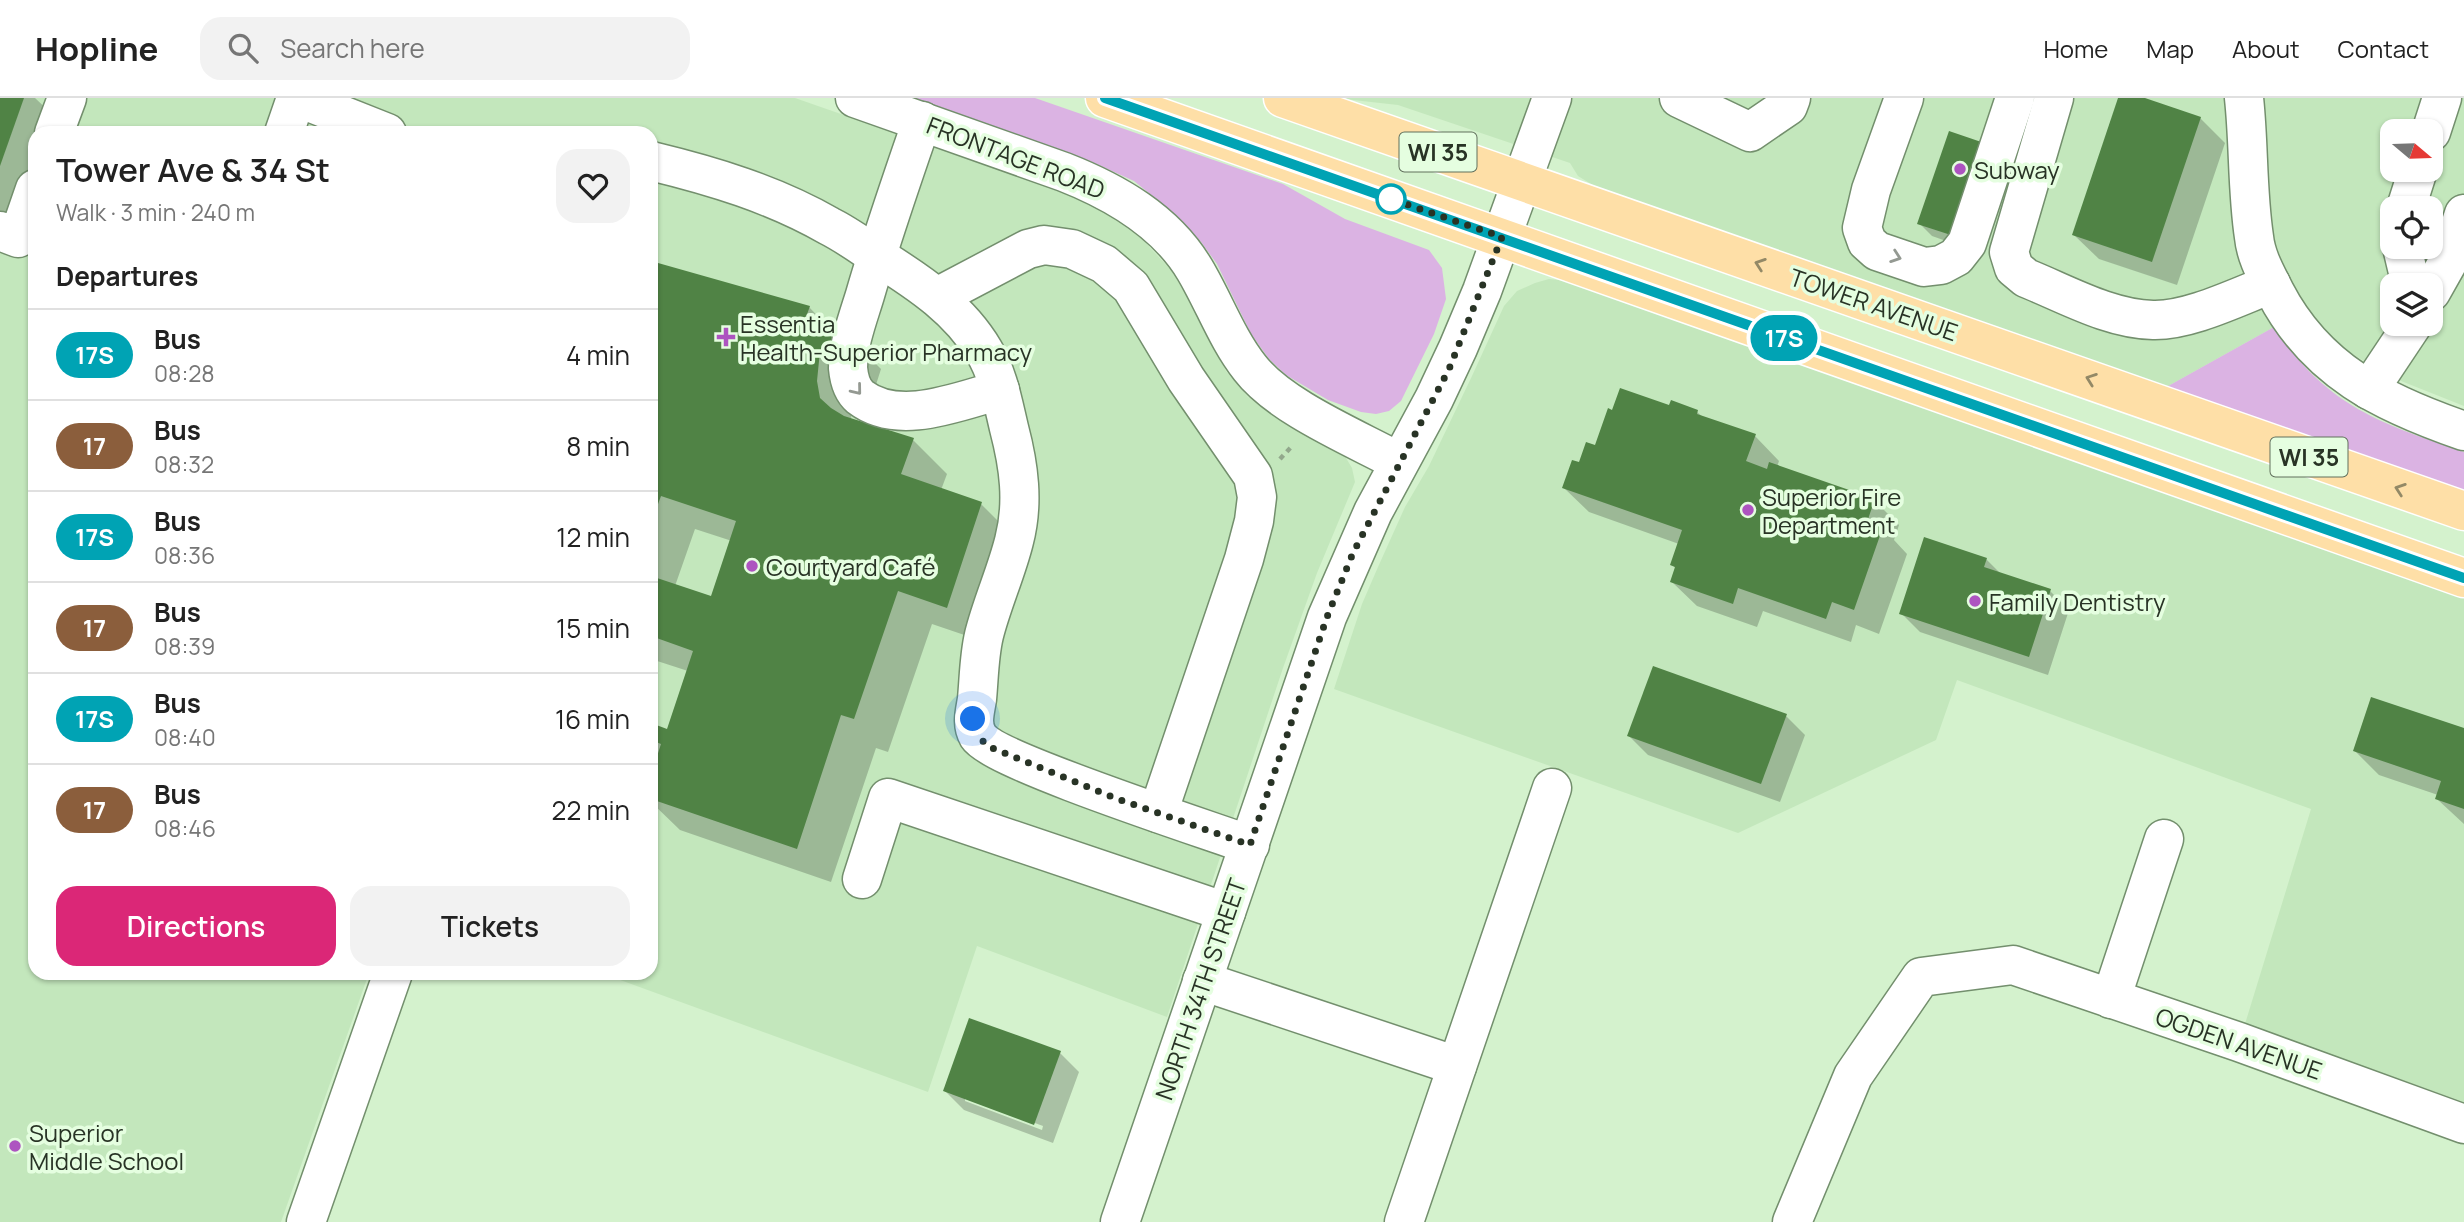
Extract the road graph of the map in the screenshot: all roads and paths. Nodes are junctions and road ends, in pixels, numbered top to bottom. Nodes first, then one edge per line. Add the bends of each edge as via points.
1 (66, 98) edge
2 (298, 98) edge
3 (855, 98) edge
4 (1105, 98) edge
5 (1283, 98) edge
6 (1552, 98) edge
7 (1679, 98) edge
8 (1791, 98) edge
9 (1904, 98) edge
10 (2015, 98) edge
11 (2054, 98) edge
12 (2244, 98) edge
13 (2442, 98) edge
14 (2435, 119) edge
15 (922, 121) junction
16 (56, 126) edge
17 (287, 126) edge
18 (369, 126) edge
19 (658, 163) edge
20 (1521, 181) junction
21 (28, 209) edge
22 (2464, 214) edge
23 (0, 231) edge
24 (1502, 237) junction
25 (876, 255) junction
26 (2442, 273) edge
27 (2271, 284) junction
28 (937, 298) junction
29 (2405, 336) edge
30 (1000, 390) junction
31 (2369, 390) junction
32 (1312, 415) junction
33 (2464, 431) edge
34 (1399, 462) junction
35 (1253, 476) junction
36 (2464, 512) edge
37 (2464, 578) edge
38 (1552, 788) dead end
39 (1158, 813) junction
40 (2164, 839) dead end
41 (1250, 845) junction
42 (862, 879) dead end
43 (1226, 912) junction
44 (391, 980) edge
45 (1202, 981) junction
46 (2111, 999) junction
47 (1457, 1066) junction
48 (2464, 1124) edge
49 (306, 1222) edge
50 (1119, 1222) edge
51 (1404, 1222) edge
52 (1792, 1222) edge

1 - 16 street
2 - 17 street
2 - 18 street
3 - 15 street, FRONTAGE ROAD
4 - 24 main road, WI 35
5 - 20 main road, TOWER AVENUE / WI 35
6 - 20 street, NORTH 34TH STREET
7 - 8 street via 1750,132 1788,106
9 -> 10 street via 1861,228 1877,251 1924,267 1956,257 1967,243
11 - 27 street via 2009,252 2014,268 2025,278 2118,315 2155,320 2200,312
12 - 27 street via 2254,240
13 - 14 street
15 - 25 street
15 - 32 street, FRONTAGE ROAD via 1092,183 1140,211 1194,267 1250,368 1269,389
19 - 25 street via 753,190 830,226
20 - 24 street, NORTH 34TH STREET
36 -> 20 main road, TOWER AVENUE / WI 35
21 - 23 street via 18,238
22 - 26 street
24 - 34 street, NORTH 34TH STREET via 1449,369
24 - 37 main road, WI 35
25 - 28 street
25 -> 30 street via 848,366 850,383 858,395 887,408 913,411
27 - 31 street via 2295,327
28 - 30 street via 985,352
28 - 35 street via 1028,249 1044,245 1072,249 1104,264 1131,286 1186,379
29 - 31 street
30 - 39 street via 1018,465 1018,525 985,634 975,729 990,747
31 - 33 street
32 - 34 street, FRONTAGE ROAD
32 - 35 path via 1296,443 1276,463
34 - 41 street, NORTH 34TH STREET via 1327,617
35 - 39 street via 1254,521 1244,559
38 - 47 street
39 - 41 street
40 - 46 street
41 - 43 street, NORTH 34TH STREET
42 - 43 street via 888,798
43 - 45 street, NORTH 34TH STREET
44 - 49 street
45 - 47 street
45 - 50 street, NORTH 34TH STREET
46 - 48 street, OGDEN AVENUE
46 - 52 street, OGDEN AVENUE via 2013,965 1921,977 1853,1076
47 - 51 street

